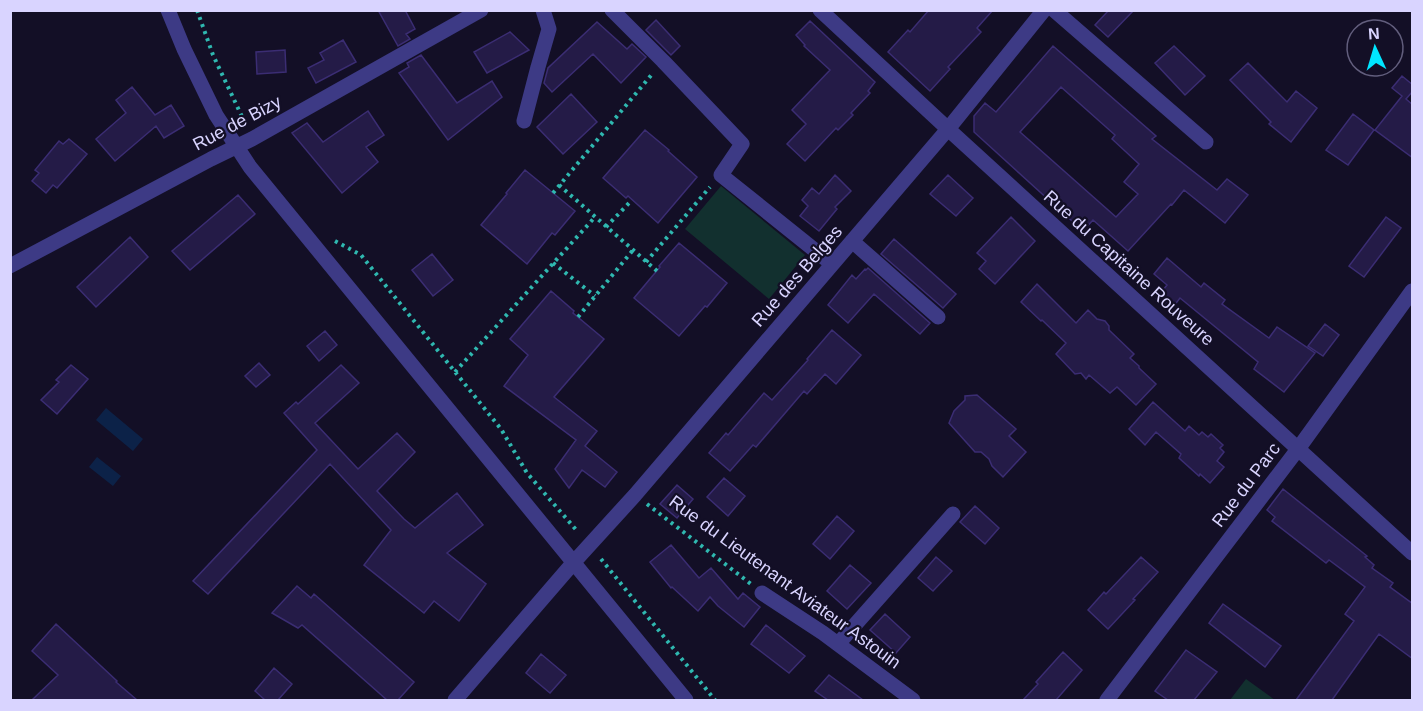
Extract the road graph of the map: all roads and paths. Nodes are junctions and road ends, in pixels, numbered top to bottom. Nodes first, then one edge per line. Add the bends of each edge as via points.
1 (168, 10) edge
2 (197, 10) edge
3 (481, 10) edge
4 (543, 10) edge
5 (612, 10) edge
6 (820, 10) edge
7 (1044, 10) edge
8 (1054, 10) edge
9 (663, 61) junction
10 (524, 121) dead end
11 (245, 122) dead end
12 (948, 129) junction
13 (1206, 142) dead end
14 (237, 146) junction
15 (721, 175) junction
16 (559, 185) junction
17 (553, 193) dead end
18 (632, 200) dead end
19 (595, 217) junction
20 (606, 226) junction
21 (329, 233) dead end
22 (852, 241) junction
23 (633, 250) junction
24 (646, 262) junction
25 (554, 263) junction
26 (832, 264) junction
27 (10, 266) edge
28 (657, 272) dead end
29 (1413, 291) edge
30 (595, 296) junction
31 (938, 316) dead end
32 (578, 317) dead end
33 (455, 372) junction
34 (1298, 449) junction
35 (635, 495) junction
36 (953, 514) dead end
37 (590, 545) junction
38 (1413, 553) edge
39 (574, 562) junction
40 (762, 593) joint
41 (838, 644) junction
42 (455, 700) edge
43 (686, 700) edge
44 (715, 700) edge
45 (913, 700) edge
46 (1107, 700) edge

1 - 14 street via 216,115
2 - 11 path via 213,55
3 - 14 street, Rue de Bizy
4 - 10 street via 549,29
5 - 9 street
6 - 12 street, Rue du Capitaine Rouveure
7 - 12 street, Rue des Belges
8 - 13 street
9 - 15 street via 742,144
9 - 16 path
12 - 22 street, Rue des Belges
12 - 34 street, Rue du Capitaine Rouveure
14 - 27 street, Rue de Bizy
14 - 39 street via 250,167
15 - 24 path
15 - 26 street
16 - 17 path
16 - 19 path
18 - 20 path
19 - 20 path
19 - 25 path
20 - 23 path
21 - 33 path via 336,242 361,255
22 - 26 street, Rue des Belges
22 - 31 street
23 - 24 path
23 - 30 path
24 - 28 path
25 - 30 path
25 - 33 path
26 - 35 street, Rue des Belges
29 - 34 street, Rue du Parc
30 - 32 path
33 - 37 path via 501,429 527,473
34 - 38 street, Rue du Capitaine Rouveure
34 - 46 street, Rue du Parc
35 - 37 street, Rue des Belges
35 - 40 path, Rue du Lieutenant Aviateur Astouin
36 - 41 street
37 - 39 street, Rue des Belges
37 - 44 path
39 - 42 street, Rue des Belges
39 - 43 street
40 - 41 street, Rue du Lieutenant Aviateur Astouin
41 - 45 street, Rue du Lieutenant Aviateur Astouin

